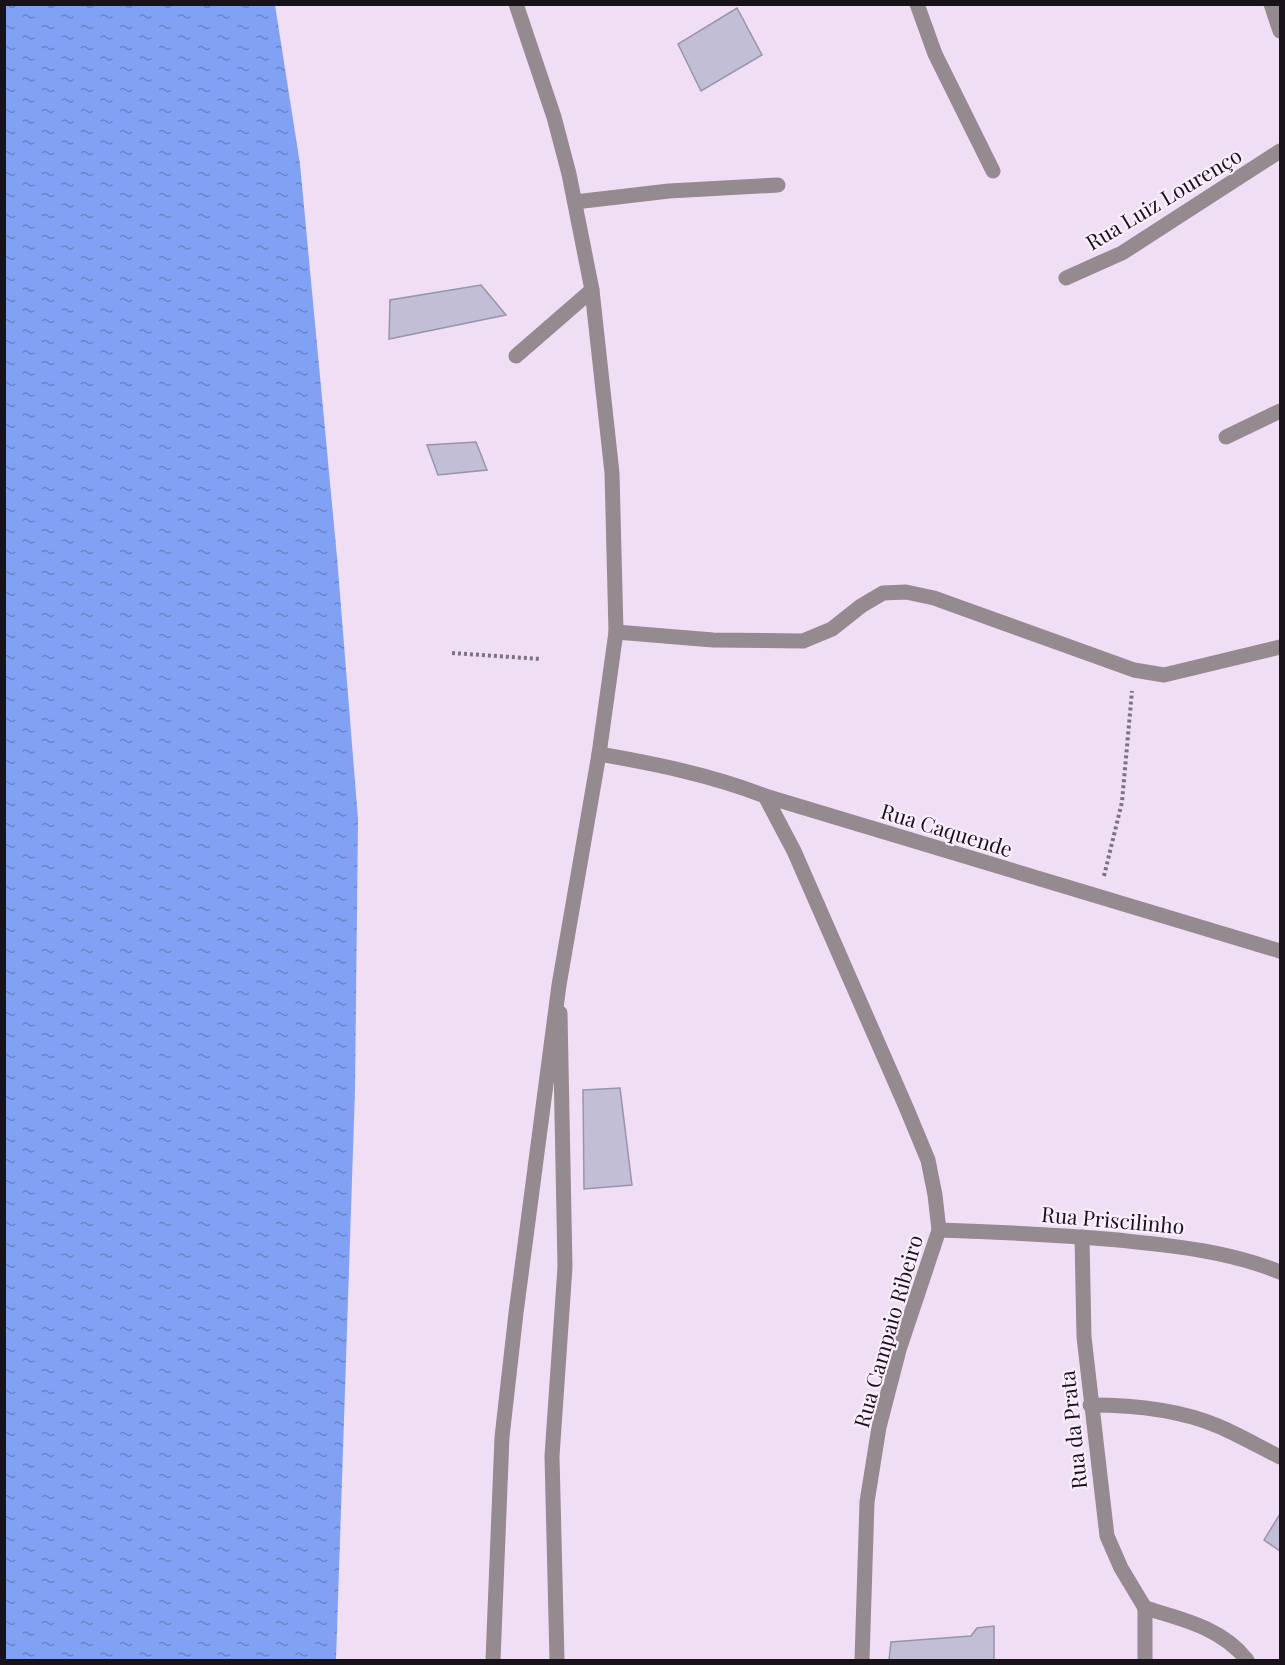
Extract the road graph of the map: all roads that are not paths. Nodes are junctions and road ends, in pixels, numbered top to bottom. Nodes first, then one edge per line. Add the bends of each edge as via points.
1 (516, 4) edge
2 (917, 4) edge
3 (1271, 4) edge
4 (1281, 31) edge
5 (1281, 151) edge
6 (993, 171) dead end
7 (778, 185) dead end
8 (575, 202) junction
9 (1066, 278) dead end
10 (592, 290) junction
11 (516, 356) dead end
12 (1281, 411) edge
13 (1226, 437) dead end
14 (616, 632) junction
15 (1281, 647) edge
16 (599, 754) junction
17 (765, 796) junction
18 (1281, 951) edge
19 (559, 985) junction
20 (939, 1230) junction
21 (1082, 1237) junction
22 (1281, 1272) edge
23 (1090, 1405) junction
24 (1281, 1457) edge
25 (1145, 1608) junction
26 (493, 1660) edge
27 (557, 1660) edge
28 (862, 1660) edge
29 (1145, 1660) edge
30 (1247, 1660) edge

1 - 8 street via 554,117
2 - 6 street via 935,54
3 - 4 street
5 - 9 street, Rua Luiz Lourenço via 1122,253
7 - 8 street via 669,190
8 - 10 street
10 - 11 street
10 - 14 street via 612,473
12 - 13 street
14 - 15 street via 713,640 803,640 832,629 883,593 906,592 934,598 1134,669 1164,675
14 - 16 street
16 - 17 street, Rua Caquende via 686,770
16 - 19 street
17 - 18 street, Rua Caquende
17 - 20 street, Rua Campaio Ribeiro via 794,851 928,1160
19 - 26 street via 502,1437
19 - 27 street via 565,1267 552,1456
20 - 21 street, Rua Priscilinho
20 - 28 street, Rua Campaio Ribeiro via 899,1350 879,1427 867,1502
21 - 22 street, Rua Priscilinho via 1188,1247 1245,1258
21 - 23 street, Rua da Prata
23 - 24 street via 1132,1405 1216,1425
23 - 25 street, Rua da Prata via 1107,1536
25 - 29 street
25 - 30 street via 1220,1635

